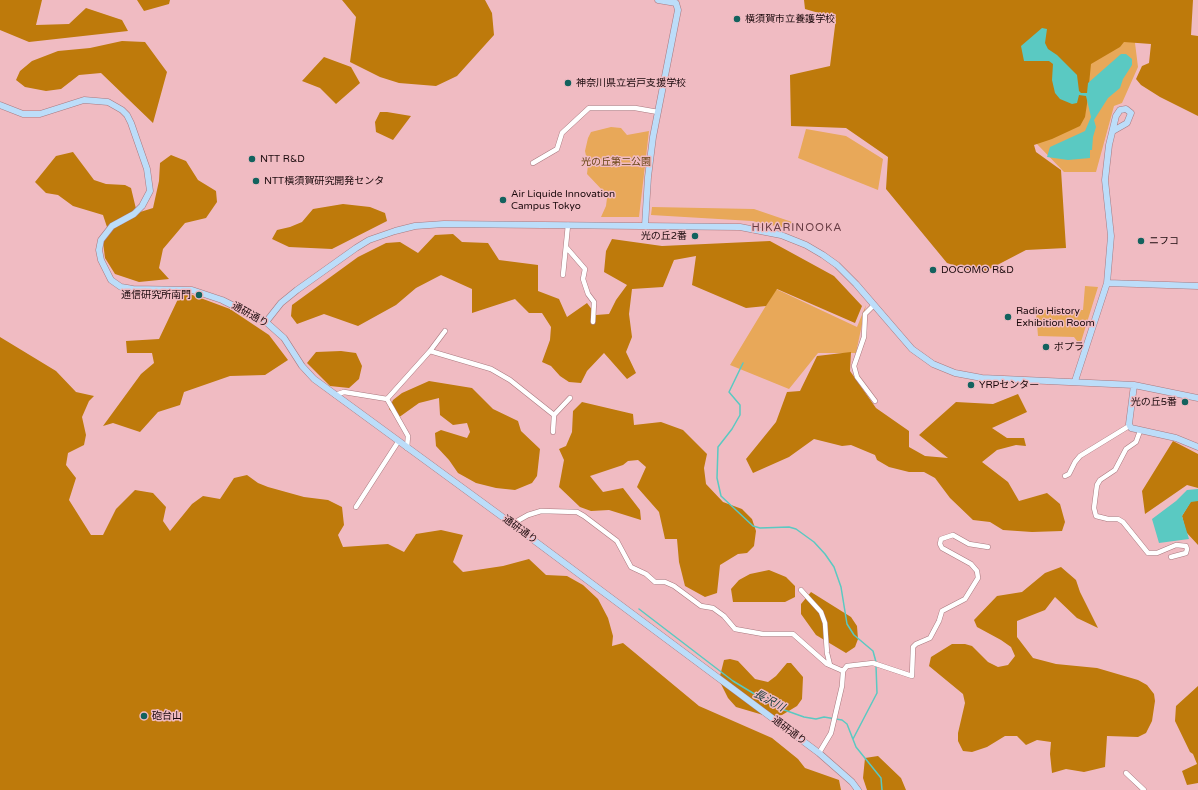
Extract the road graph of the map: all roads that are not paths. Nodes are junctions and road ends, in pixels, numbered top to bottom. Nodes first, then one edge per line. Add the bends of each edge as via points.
1 (658, 0) edge
2 (0, 105) edge
3 (658, 112) junction
4 (1113, 131) dead end
5 (533, 163) dead end
6 (568, 226) junction
7 (646, 226) junction
8 (566, 247) junction
9 (563, 275) dead end
10 (1107, 283) junction
11 (1198, 286) edge
12 (874, 305) junction
13 (266, 322) junction
14 (593, 322) dead end
15 (445, 331) dead end
16 (430, 351) junction
17 (1075, 381) junction
18 (1134, 384) junction
19 (335, 395) junction
20 (570, 398) dead end
21 (1198, 398) edge
22 (387, 399) junction
23 (875, 401) dead end
24 (554, 415) junction
25 (1129, 426) junction
26 (1140, 431) junction
27 (553, 432) dead end
28 (398, 442) junction
29 (1198, 447) edge
30 (407, 448) junction
31 (1065, 476) dead end
32 (356, 507) dead end
33 (512, 524) junction
34 (988, 547) dead end
35 (1171, 557) dead end
36 (801, 590) dead end
37 (830, 665) junction
38 (843, 671) junction
39 (819, 753) junction
40 (1126, 773) dead end
41 (858, 790) edge
42 (1144, 790) edge

1 - 3 street via 676,4 678,10
2 - 13 street, 通研通り via 23,114 40,114 84,100 96,100 115,106 127,115 147,169 150,190 142,206 134,214 112,226 101,240 101,260 111,280 121,287 133,289 192,290 222,300
3 - 5 street via 635,108 589,108 562,133 557,149
3 - 7 street via 648,177
4 - 10 street via 1105,180 1111,236
6 - 7 street
6 - 8 street
6 - 13 street via 444,224 415,226 395,231 369,240 356,248 291,294
7 - 12 street via 740,227 781,234 806,245 837,265
8 - 9 street
8 - 14 street via 585,269 583,279 594,302
10 - 11 street
10 - 17 street
12 - 17 street via 912,348 934,364 955,373 982,378
12 - 23 street via 864,314 864,336 854,366 856,377
13 - 19 street, 通研通り via 284,338 308,374
15 - 16 street
16 - 22 street
16 - 24 street via 491,369 510,380
17 - 18 street
18 - 21 street
18 - 25 street
19 - 22 street via 344,392
19 - 28 street, 通研通り
20 - 24 street
22 - 30 street via 408,436
24 - 27 street
25 - 26 street
25 - 31 street via 1080,456 1070,474
26 - 29 street via 1176,438
26 - 35 street via 1136,442 1126,448 1115,470 1097,485 1094,508 1096,516 1123,522 1148,553 1157,553 1176,545 1186,546 1188,549 1186,553
28 - 30 street, 通研通り
28 - 32 street
30 - 33 street, 通研通り
33 - 37 street via 541,511 568,511 584,516 617,541 631,568 646,574 655,582 674,586 701,606 713,608 735,629 763,634 792,634
33 - 39 street, 通研通り
34 - 38 street via 969,544 953,535 941,539 942,548 971,564 977,571 978,578 965,599 942,611 930,638 913,647 912,676 873,663 847,666
36 - 37 street via 821,612 825,623
37 - 38 street
38 - 39 street via 831,733
39 - 41 street, 通研通り
40 - 42 street

